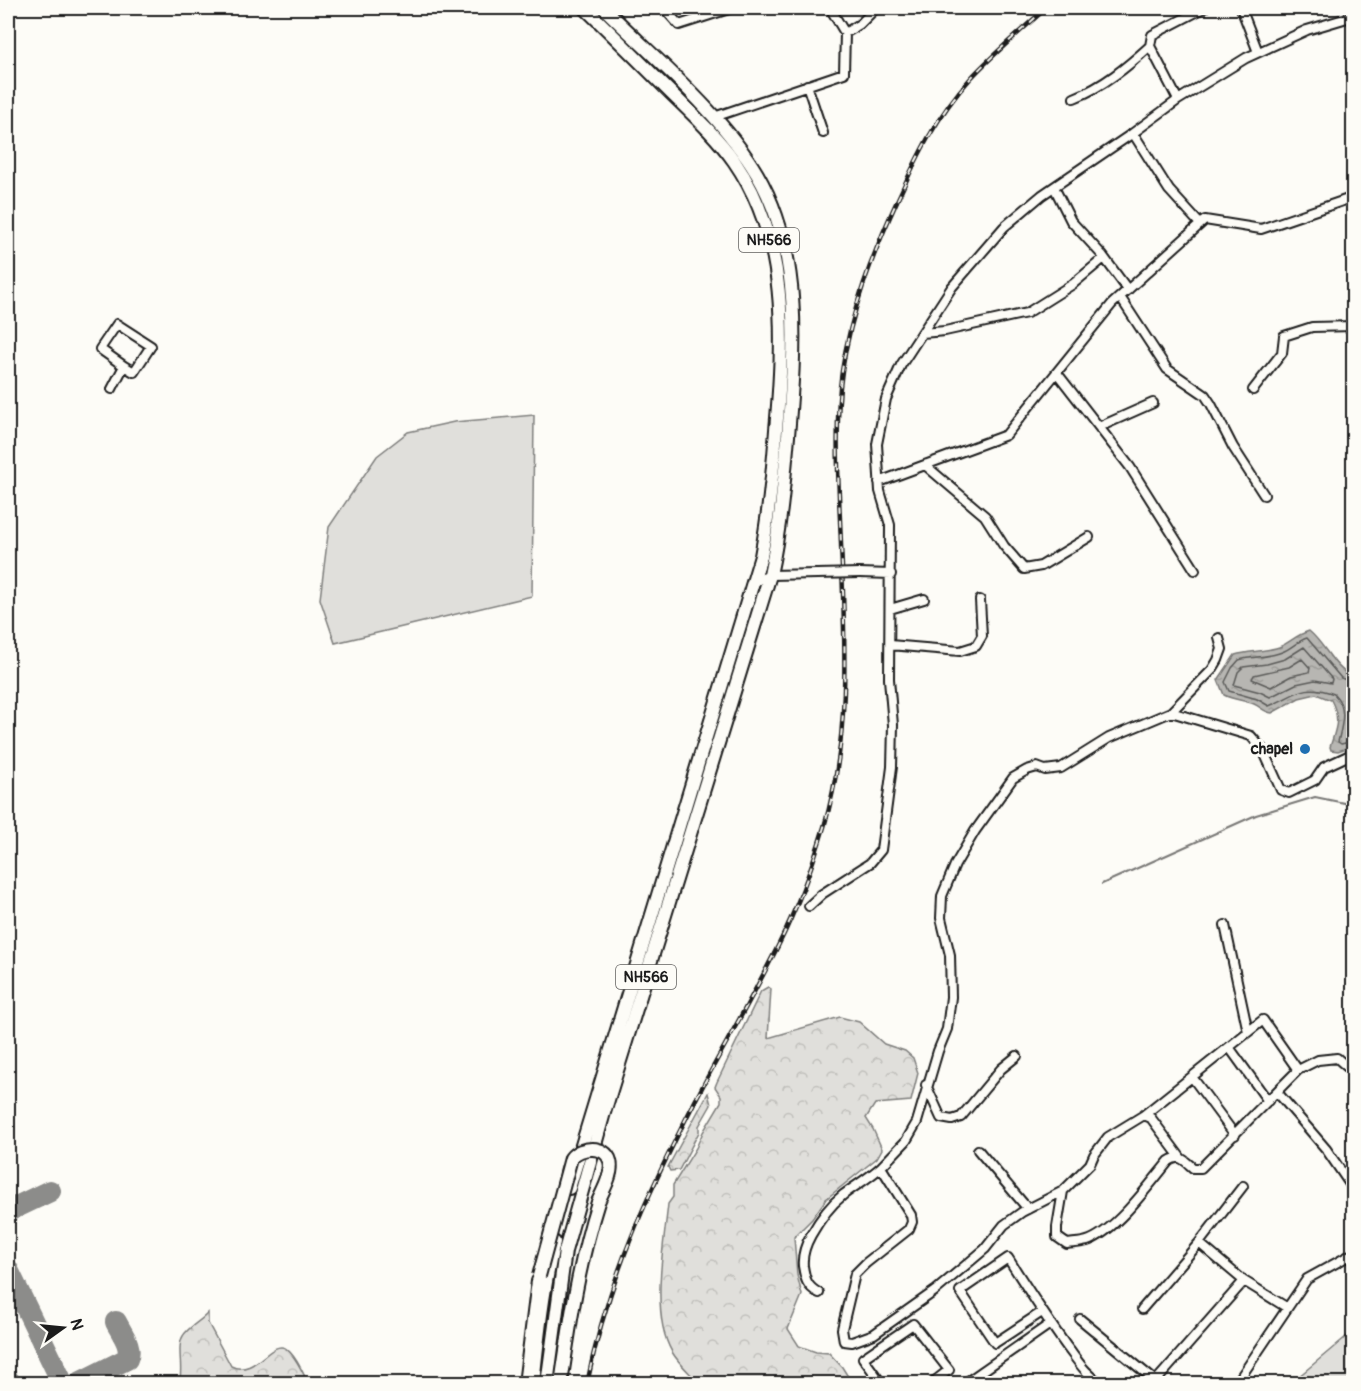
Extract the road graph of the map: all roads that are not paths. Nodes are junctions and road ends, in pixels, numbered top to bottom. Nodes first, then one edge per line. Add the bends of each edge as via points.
1 (585, 8) edge
2 (604, 8) edge
3 (664, 8) edge
4 (732, 8) edge
5 (830, 8) edge
6 (876, 8) edge
7 (1204, 8) edge
8 (1241, 8) edge
9 (1353, 16) edge
10 (845, 33) junction
11 (1150, 46) junction
12 (1258, 52) junction
13 (807, 85) junction
14 (1074, 98) dead end
15 (1178, 100) junction
16 (714, 117) junction
17 (823, 133) dead end
18 (1133, 133) junction
19 (1054, 187) junction
20 (1353, 197) edge
21 (1200, 224) junction
22 (1104, 258) junction
23 (1128, 290) junction
24 (1120, 297) junction
25 (1353, 326) edge
26 (922, 333) junction
27 (124, 366) junction
28 (1057, 372) junction
29 (112, 389) dead end
30 (1253, 390) dead end
31 (1154, 403) dead end
32 (1099, 427) junction
33 (925, 465) junction
34 (879, 482) junction
35 (1264, 495) dead end
36 (1089, 537) dead end
37 (1195, 570) dead end
38 (891, 574) junction
39 (770, 575) junction
40 (754, 582) junction
41 (924, 599) dead end
42 (980, 600) dead end
43 (890, 609) junction
44 (1219, 638) dead end
45 (890, 645) junction
46 (1171, 712) junction
47 (1353, 753) edge
48 (810, 906) dead end
49 (1225, 925) dead end
50 (1248, 1032) junction
51 (1229, 1047) junction
52 (1017, 1056) dead end
53 (1298, 1070) junction
54 (1353, 1073) edge
55 (1192, 1077) junction
56 (926, 1085) junction
57 (1277, 1092) junction
58 (1268, 1101) junction
59 (1144, 1115) junction
60 (1235, 1135) junction
61 (978, 1150) dead end
62 (1180, 1157) junction
63 (881, 1167) junction
64 (1244, 1186) dead end
65 (1353, 1190) edge
66 (1063, 1191) junction
67 (1028, 1209) junction
68 (1199, 1243) junction
69 (1353, 1253) edge
70 (1244, 1281) junction
71 (819, 1293) dead end
72 (1286, 1307) junction
73 (1142, 1309) dead end
74 (1042, 1312) junction
75 (1080, 1319) dead end
76 (1050, 1324) junction
77 (1158, 1382) edge
78 (525, 1383) edge
79 (533, 1383) edge
80 (547, 1383) edge
81 (561, 1383) edge
82 (882, 1383) edge
83 (931, 1383) edge
84 (964, 1383) edge
85 (1102, 1383) edge
86 (1236, 1383) edge

1 - 40 highway, NH566 via 714,137 733,161 761,212 780,299 781,358 768,522
2 - 16 highway, NH566
3 - 4 street via 679,25
5 - 10 street
6 - 10 street
7 - 11 street via 1152,35
8 - 12 street
9 - 12 street via 1307,30
10 - 13 street via 844,74
11 - 14 street via 1090,92
11 - 15 street
12 - 15 street
13 - 16 street
13 - 17 street
15 - 18 street
16 - 39 highway, NH566 via 744,154 768,195 782,233 791,291 790,409 778,539
18 - 19 street
18 - 21 street via 1169,190
19 - 22 street via 1071,221
19 - 26 street via 1004,227 952,286
20 - 21 street via 1261,229 1205,220
21 - 23 street
22 - 23 street
22 - 26 street via 1073,284 1027,313
23 - 24 street
24 - 28 street
24 - 35 street via 1167,369 1205,395
25 - 30 street via 1312,327 1284,336 1282,353
26 - 34 street via 901,365 886,399 877,444
27 - 27 street via 100,349 117,324 151,346 134,372
27 - 29 street
28 - 32 street
28 - 33 street via 1006,435
31 - 32 street
32 - 37 street via 1130,467
33 - 34 street
33 - 36 street via 985,516 1024,569 1041,566
34 - 38 street via 890,525
38 - 39 street, bridge
38 - 43 street
39 - 40 street
39 - 80 highway, NH566 via 565,1251
40 - 79 highway, NH566 via 560,1217 547,1272
41 - 43 street
42 - 45 street via 982,636 976,646 960,651
43 - 45 street
44 - 46 street via 1222,649 1212,670
45 - 48 street via 893,725 881,850 870,863
46 - 47 street via 1251,736 1263,750 1281,790 1289,792 1315,780 1324,766
46 - 56 street via 1109,738 1061,768 1037,767 1012,778 975,831 942,896 951,997 947,1029
49 - 50 street
50 - 51 street
50 - 53 street via 1263,1020
51 - 55 street
51 - 58 street
52 - 56 street via 961,1117 952,1120 942,1118
53 - 54 street via 1318,1060 1337,1058
53 - 57 street
55 - 59 street
55 - 60 street
56 - 63 street via 917,1122 906,1141
57 - 58 street
57 - 65 street via 1326,1149
58 - 60 street
59 - 62 street via 1151,1118
59 - 66 street via 1108,1137 1090,1164
60 - 62 street via 1202,1168 1193,1168
61 - 67 street
62 - 66 street via 1169,1161 1127,1211 1088,1241 1067,1244 1057,1237
63 - 67 street via 912,1222 909,1229 855,1274 842,1329 844,1341 874,1334 911,1309 985,1248 1004,1224
63 - 71 street via 825,1212 808,1241 804,1274 811,1289
64 - 68 street
66 - 67 street
68 - 70 street
68 - 73 street
69 - 72 street via 1307,1279
70 - 72 street
70 - 77 street
72 - 86 street
74 - 74 street via 1008,1258 960,1291 995,1343
74 - 76 street
75 - 77 street
76 - 84 street
76 - 85 street via 1090,1377
78 - 81 highway, bridge via 534,1300 564,1182 574,1154 590,1148 607,1156 610,1169 582,1257
82 - 83 street via 863,1359 913,1324 949,1370

